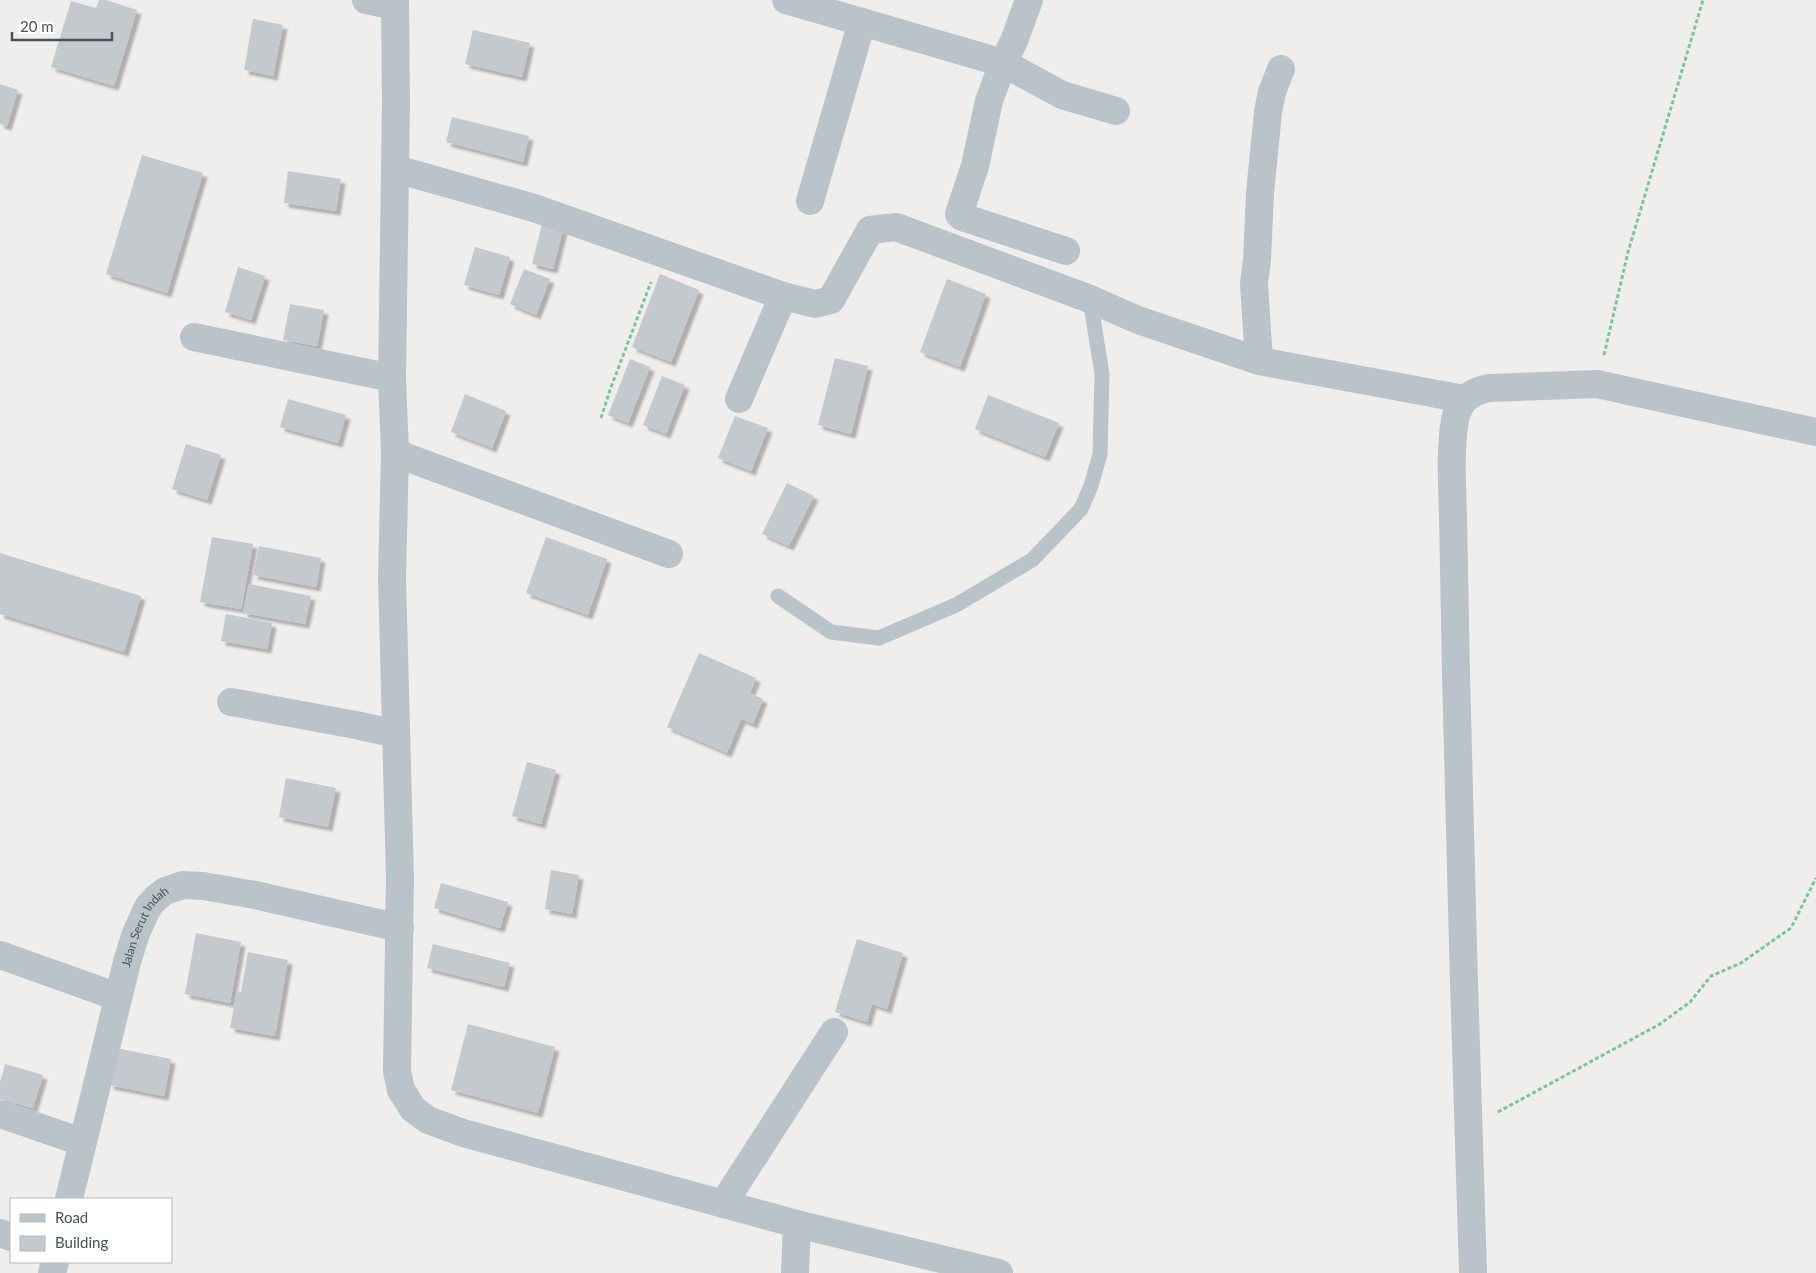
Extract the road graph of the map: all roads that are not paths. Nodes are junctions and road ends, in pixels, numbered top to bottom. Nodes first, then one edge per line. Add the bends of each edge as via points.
1 (366, 0) edge
2 (786, 0) edge
3 (1029, 0) edge
4 (395, 3) edge
5 (862, 22) junction
6 (1003, 63) junction
7 (1282, 68) dead end
8 (1116, 111) dead end
9 (396, 169) junction
10 (810, 201) dead end
11 (1066, 251) dead end
12 (783, 296) junction
13 (1090, 299) junction
14 (194, 337) dead end
15 (1259, 361) junction
16 (392, 378) junction
17 (1464, 398) junction
18 (739, 399) dead end
19 (1816, 432) edge
20 (395, 452) junction
21 (669, 554) dead end
22 (778, 596) dead end
23 (231, 702) dead end
24 (396, 734) junction
25 (400, 928) junction
26 (0, 955) edge
27 (118, 997) junction
28 (834, 1032) dead end
29 (0, 1114) edge
30 (82, 1142) junction
31 (70, 1198) edge
32 (724, 1204) junction
33 (797, 1224) junction
34 (795, 1273) edge
35 (999, 1273) edge
36 (1473, 1273) edge

1 - 4 street
2 - 5 street
3 - 6 street
4 - 9 street
5 - 6 street
5 - 10 street
6 - 8 street via 1062,95
6 - 11 street via 989,100 959,214
7 - 15 street via 1268,112 1260,193 1254,283
9 - 12 street via 534,208
9 - 16 street
12 - 13 street via 815,304 831,300 870,230 896,227
12 - 18 street
13 - 15 street via 1138,320
13 - 22 lane via 1102,374 1100,454 1081,509 1032,560 956,605 879,638 831,632
14 - 16 street
15 - 17 street
16 - 20 street
17 - 19 street via 1488,388 1597,384
17 - 36 street via 1453,434 1453,496
20 - 21 street
20 - 24 street via 392,578
23 - 24 street
24 - 25 street
25 - 27 street, Jalan Serut Indah via 203,886 174,887 148,907 136,933
25 - 32 street via 397,1072 401,1090 418,1112 428,1120 463,1134
26 - 27 street
27 - 30 street, Jalan Serut Indah
28 - 32 street
29 - 30 street
30 - 31 street, Jalan Serut Indah
32 - 33 street
33 - 34 street
33 - 35 street

